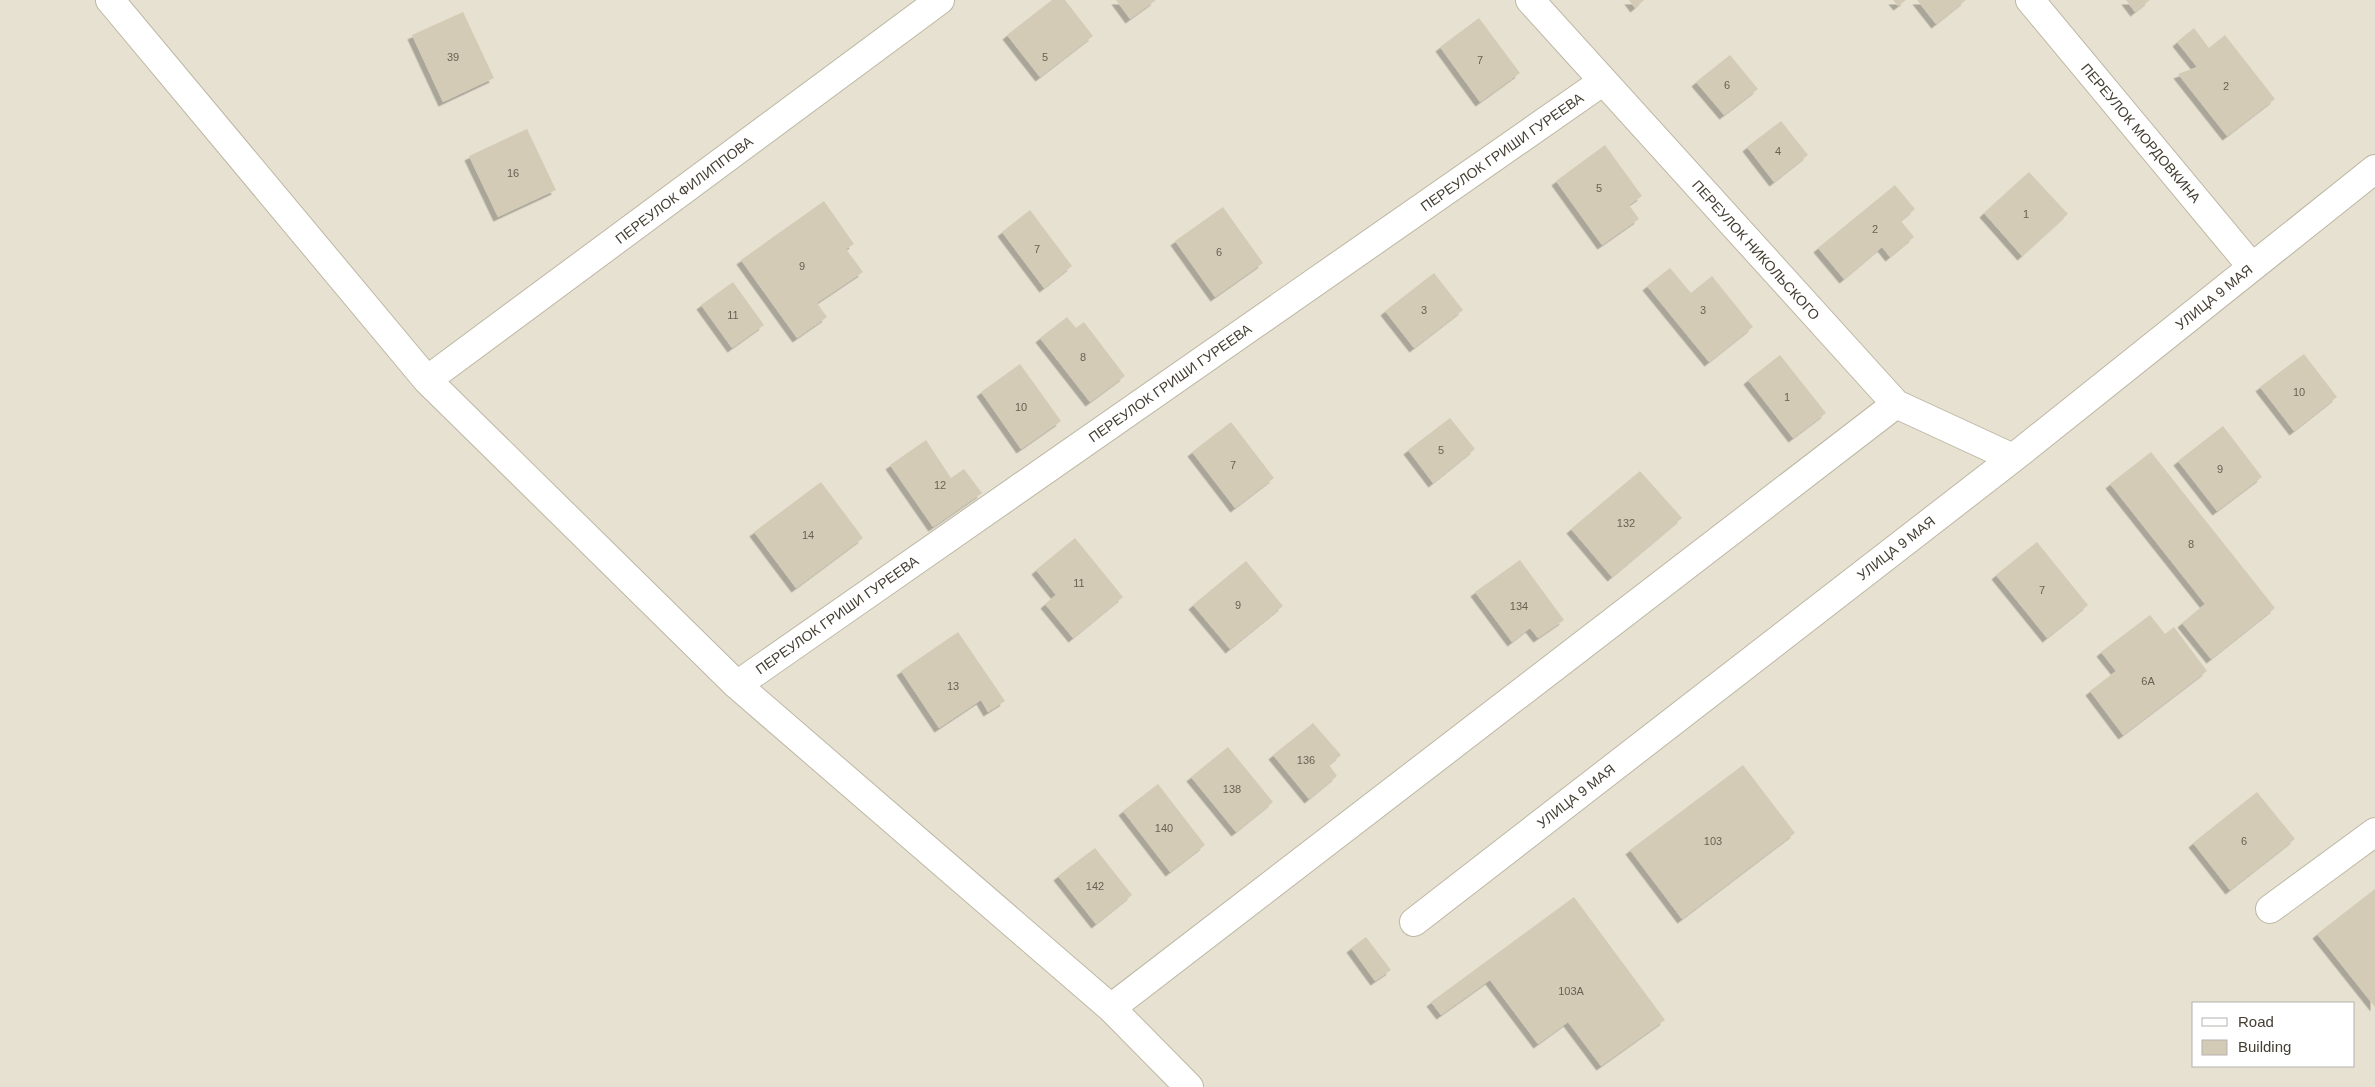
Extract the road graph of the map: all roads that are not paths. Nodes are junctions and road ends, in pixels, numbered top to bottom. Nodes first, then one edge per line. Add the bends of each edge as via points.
1 (110, 0) edge
2 (940, 0) edge
3 (1530, 0) edge
4 (2030, 0) edge
5 (1602, 82) junction
6 (2375, 169) edge
7 (2252, 267) junction
8 (427, 380) junction
9 (1896, 404) junction
10 (2013, 458) junction
11 (737, 685) junction
12 (2375, 832) edge
13 (2270, 909) dead end
14 (1414, 922) dead end
15 (1111, 1008) junction
16 (1189, 1087) edge

1 - 8 street
2 - 8 street, ПЕРЕУЛОК ФИЛИППОВА
3 - 5 street, ПЕРЕУЛОК НИКОЛЬСКОГО
4 - 7 street, ПЕРЕУЛОК МОРДОВКИНА
5 - 9 street, ПЕРЕУЛОК НИКОЛЬСКОГО
5 - 11 street, ПЕРЕУЛОК ГРИШИ ГУРЕЕВА
6 - 7 street, УЛИЦА 9 МАЯ
7 - 10 street, УЛИЦА 9 МАЯ
8 - 11 street
9 - 10 street, ПЕРЕУЛОК НИКОЛЬСКОГО
9 - 15 street
10 - 14 street, УЛИЦА 9 МАЯ
11 - 15 street
12 - 13 street
15 - 16 street

